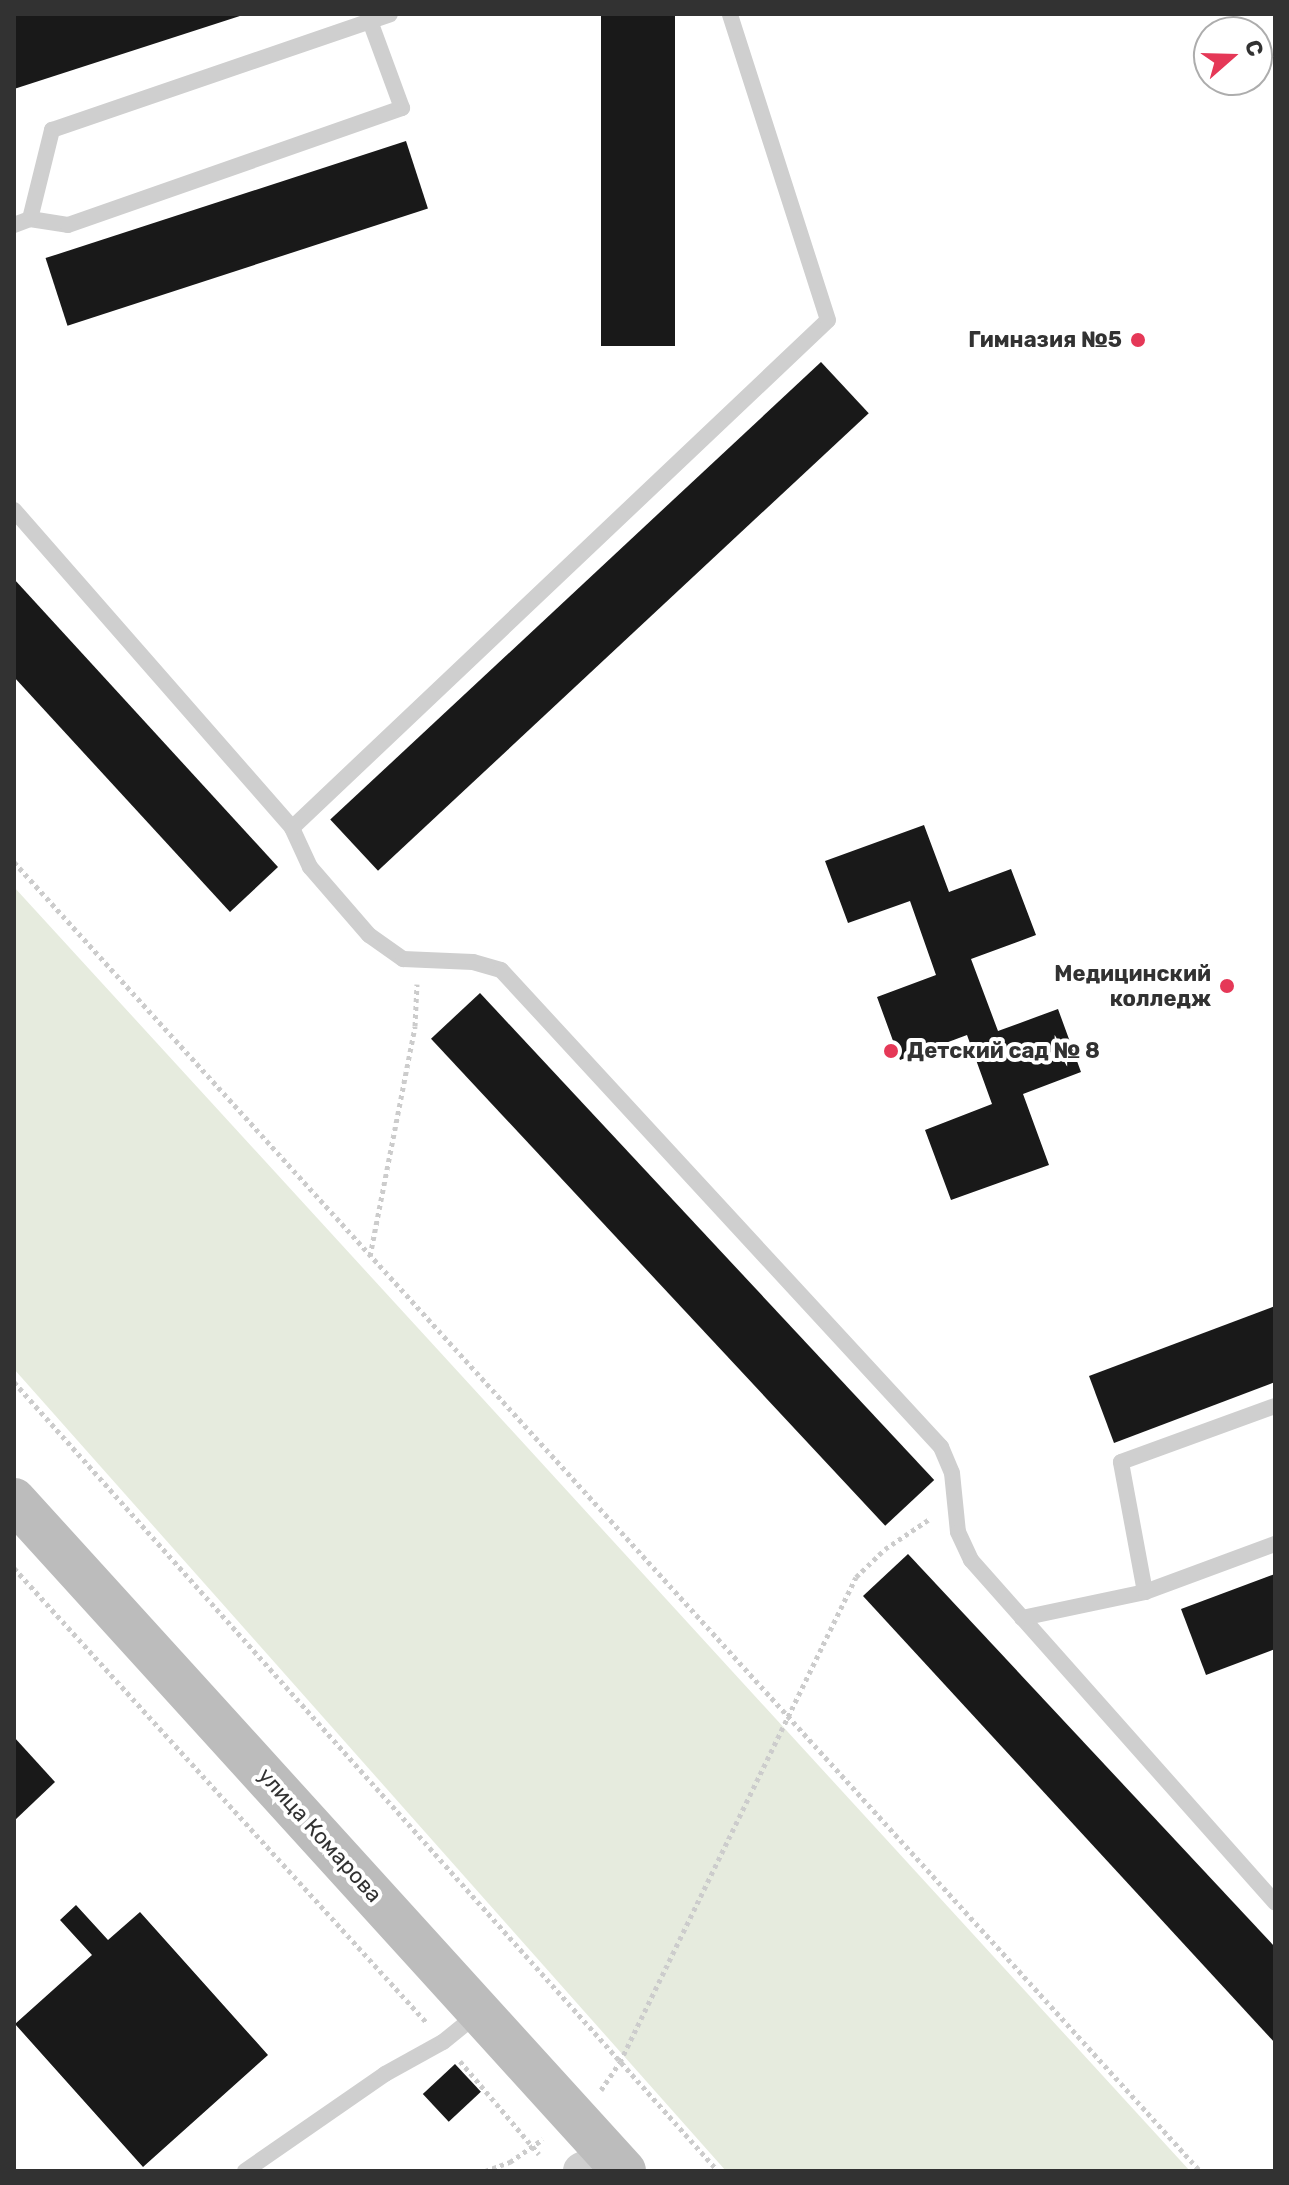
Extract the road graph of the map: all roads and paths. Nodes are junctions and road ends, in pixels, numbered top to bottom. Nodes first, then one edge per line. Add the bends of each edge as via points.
1 (390, 14) edge
2 (730, 14) edge
3 (370, 21) junction
4 (22, 222) edge
5 (14, 510) edge
6 (292, 828) junction
7 (14, 862) edge
8 (418, 959) junction
9 (370, 1256) junction
10 (14, 1382) edge
11 (1275, 1406) edge
12 (14, 1500) edge
13 (955, 1502) junction
14 (1275, 1544) edge
15 (14, 1568) edge
16 (1145, 1592) junction
17 (1022, 1618) junction
18 (788, 1717) junction
19 (1275, 1902) edge
20 (481, 2011) junction
21 (443, 2042) junction
22 (620, 2062) junction
23 (598, 2095) dead end
24 (543, 2139) dead end
25 (533, 2146) junction
26 (539, 2154) dead end
27 (606, 2166) edge
28 (245, 2171) edge
29 (485, 2171) edge
30 (718, 2171) edge
31 (1200, 2171) edge

1 - 3 lane
2 - 6 lane via 828,320
3 - 4 lane via 52,130
3 - 4 lane via 402,108 68,225
5 - 6 lane
6 - 8 lane via 310,867 369,935 403,959
7 - 9 path
8 - 9 path via 415,1026
8 - 13 lane via 473,962 501,970 941,1447
9 - 18 path
10 - 22 path
11 - 16 lane via 1121,1462
12 - 20 main road, улица Комарова
13 - 17 lane via 958,1532 971,1560
13 - 18 path via 885,1549 856,1577
14 - 16 lane
15 - 21 path via 324,1904
16 - 17 lane
17 - 19 lane
18 - 22 path
18 - 31 path
20 - 21 lane
20 - 27 main road, улица Комарова
21 - 25 path
21 - 28 lane via 385,2074
22 - 23 path
22 - 30 path
24 - 25 path
25 - 26 path
25 - 29 path

